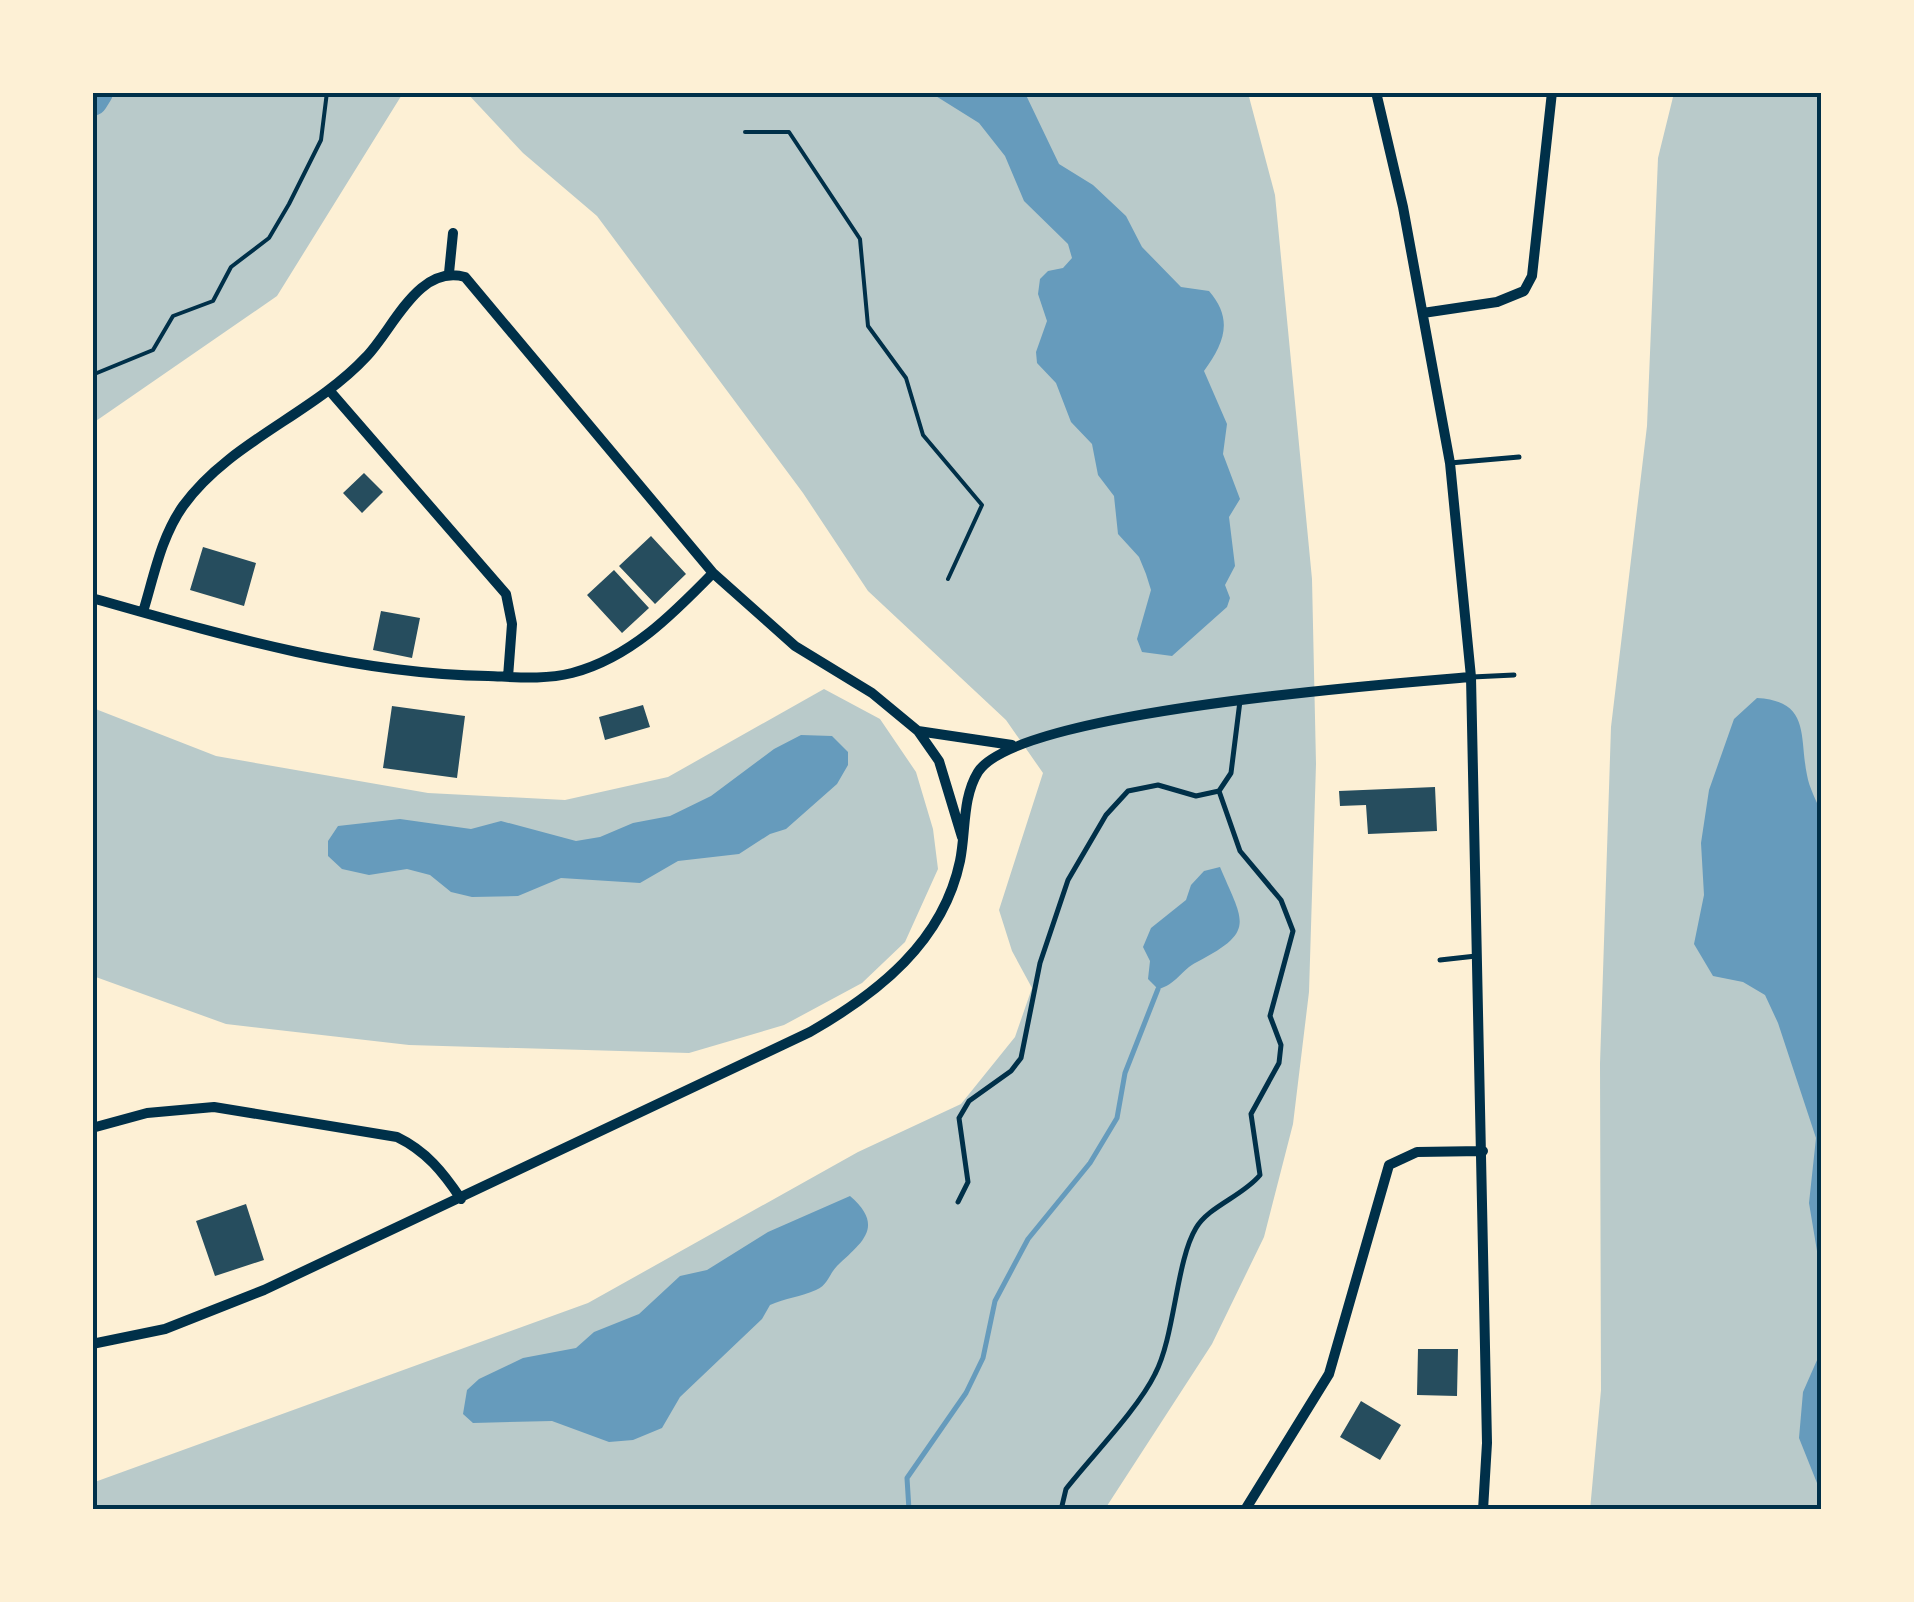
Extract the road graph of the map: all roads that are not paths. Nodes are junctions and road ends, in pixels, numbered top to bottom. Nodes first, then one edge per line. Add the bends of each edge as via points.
1 (1376, 92) edge
2 (1552, 92) edge
3 (452, 233) dead end
4 (449, 273) junction
5 (1424, 313) junction
6 (329, 390) junction
7 (1519, 456) dead end
8 (1450, 462) junction
9 (713, 573) junction
10 (92, 598) edge
11 (143, 612) junction
12 (1514, 675) dead end
13 (508, 677) junction
14 (1471, 677) junction
15 (1240, 698) junction
16 (918, 731) junction
17 (1013, 745) junction
18 (1219, 792) junction
19 (964, 842) junction
20 (1476, 956) junction
21 (1440, 960) dead end
22 (92, 1128) edge
23 (1482, 1151) junction
24 (461, 1199) junction
25 (958, 1202) dead end
26 (92, 1344) edge
27 (1061, 1510) edge
28 (1245, 1510) edge
29 (1482, 1510) edge

1 - 5 street
2 - 5 street via 1532,276 1524,291
3 - 4 street
4 - 6 street via 433,276 366,358
4 - 9 street via 465,277
5 - 8 street
6 - 11 street via 204,481 168,530
6 - 13 street via 498,582 511,607
7 - 8 lane
8 - 14 street
9 - 13 street via 663,624 603,662 556,676
9 - 16 street via 795,646 872,692
10 - 11 street
11 - 13 street via 292,652 452,676
12 - 14 lane
14 - 15 street
14 - 20 street
15 - 17 street
15 - 18 lane via 1230,773
16 - 17 street
16 - 19 street via 938,761
17 - 19 street via 980,768
18 - 25 lane via 1196,796 1158,785 1128,791 1106,815 1068,880 1040,963 1021,1058 969,1101 959,1118 968,1182
18 - 27 lane via 1240,852 1281,900 1293,931 1270,1016 1279,1064 1250,1114 1260,1175 1198,1223 1156,1374 1066,1489
19 - 24 street via 957,878 924,940 860,1004
20 - 21 lane
20 - 23 street
22 - 24 street via 146,1113 214,1107 397,1137 417,1146
23 - 28 street via 1417,1152 1389,1165 1329,1374
23 - 29 street
24 - 26 street via 165,1329

